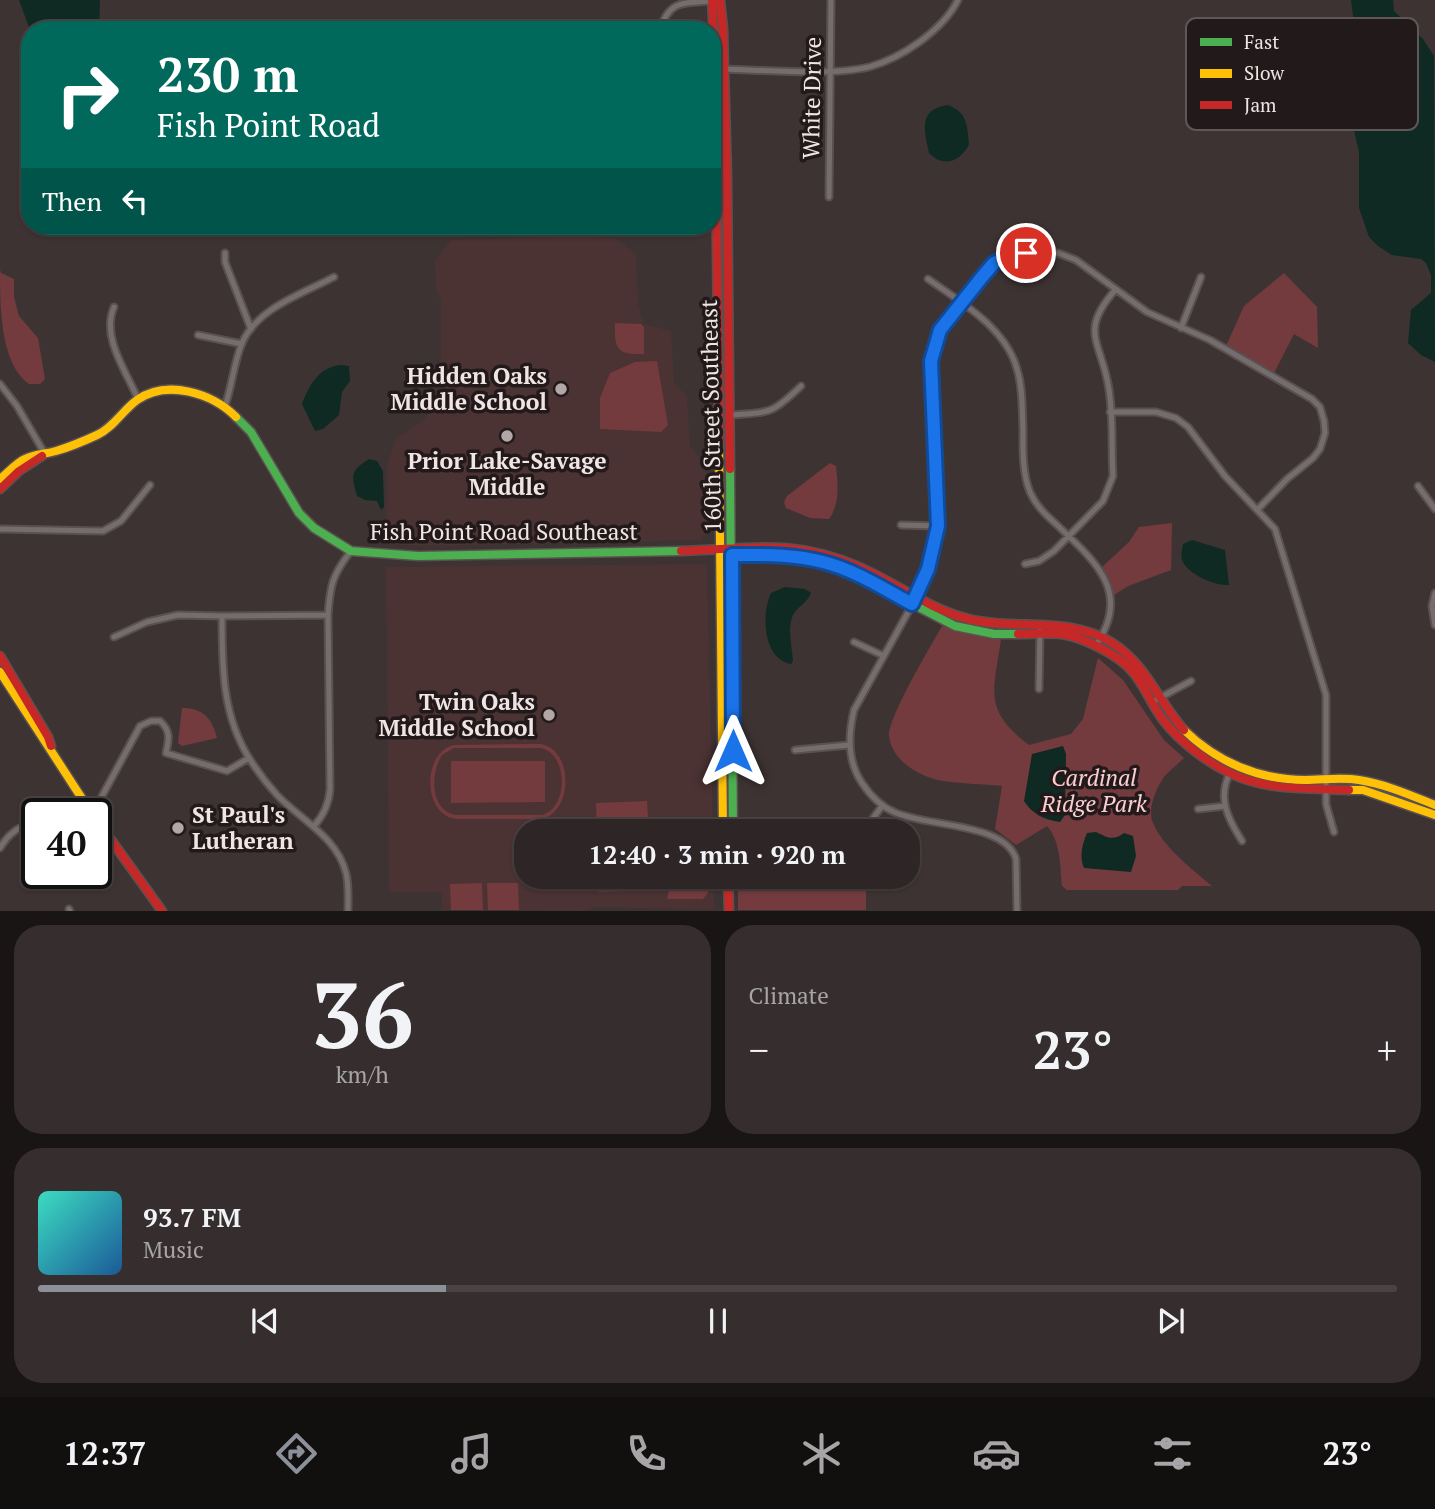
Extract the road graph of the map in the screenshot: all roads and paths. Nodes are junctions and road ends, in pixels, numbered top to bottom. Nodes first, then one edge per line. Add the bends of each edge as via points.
1 (712, 0) edge
2 (720, 0) edge
3 (831, 0) edge
4 (958, 0) edge
5 (663, 21) edge
6 (712, 21) edge
7 (724, 69) junction
8 (829, 71) junction
9 (721, 177) edge
10 (727, 177) junction
11 (828, 197) dead end
12 (715, 235) edge
13 (225, 253) dead end
14 (334, 277) dead end
15 (1202, 277) dead end
16 (928, 279) dead end
17 (1116, 289) junction
18 (961, 302) junction
19 (114, 307) dead end
20 (1181, 328) junction
21 (251, 329) junction
22 (198, 335) dead end
23 (242, 344) junction
24 (0, 383) edge
25 (801, 386) dead end
26 (138, 399) junction
27 (225, 406) junction
28 (1110, 412) junction
29 (730, 415) junction
30 (45, 454) junction
31 (0, 480) edge
32 (150, 485) dead end
33 (1418, 486) dead end
34 (0, 489) edge
35 (1258, 509) junction
36 (1435, 509) edge
37 (901, 525) dead end
38 (938, 526) junction
39 (0, 528) edge
40 (1068, 536) junction
41 (719, 550) junction
42 (732, 550) junction
43 (351, 551) junction
44 (1025, 564) dead end
45 (1435, 593) edge
46 (915, 596) junction
47 (912, 604) junction
48 (328, 615) junction
49 (222, 617) junction
50 (1435, 625) edge
51 (1040, 629) junction
52 (1102, 636) junction
53 (114, 637) dead end
54 (854, 642) dead end
55 (1095, 646) junction
56 (0, 656) edge
57 (884, 656) junction
58 (0, 672) edge
59 (1191, 681) dead end
60 (1039, 689) dead end
61 (1157, 700) junction
62 (849, 745) junction
63 (795, 750) dead end
64 (53, 751) junction
65 (249, 758) junction
66 (1230, 773) junction
67 (1326, 784) junction
68 (83, 798) edge
69 (101, 798) edge
70 (1435, 805) edge
71 (882, 806) junction
72 (1225, 806) junction
73 (1198, 809) dead end
74 (1435, 815) edge
75 (723, 819) edge
76 (733, 819) edge
77 (873, 819) edge
78 (21, 826) edge
79 (314, 826) junction
80 (1334, 832) dead end
81 (112, 841) edge
82 (1242, 841) dead end
83 (0, 848) edge
84 (728, 889) edge
85 (162, 911) edge
86 (348, 911) edge
87 (729, 911) edge
88 (1017, 911) edge

1 - 5 street via 672,6
1 - 6 street, 160th Street Southeast
2 - 7 street, 160th Street Southeast
3 - 8 street, White Drive
4 - 8 street via 941,25 902,52 870,67
7 - 8 street
7 - 10 street, 160th Street Southeast
8 - 11 street, White Drive
9 - 10 street
10 - 29 street, 160th Street Southeast
12 - 41 street, 160th Street Southeast
13 - 21 street
14 - 21 street via 274,309
15 - 20 street
16 - 18 street
17 - 18 street via 1076,260 1058,253 1026,253 994,263
17 - 20 street via 1147,312
17 - 28 street via 1104,303 1094,330
18 - 38 street via 940,330 931,361
18 - 40 street via 1011,354 1021,390 1030,491 1039,508
19 - 26 street via 108,320 111,337
20 - 35 street via 1297,388 1320,407 1325,433 1320,449
21 - 23 street
22 - 23 street
23 - 27 street
24 - 30 street
25 - 29 street via 779,408
26 - 27 street, Fish Point Road Southeast via 177,390
26 - 30 street via 97,435
27 - 43 street, Fish Point Road Southeast via 251,432 299,513
28 - 35 street via 1156,412 1176,418
28 - 40 street via 1110,489
29 - 42 street, 160th Street Southeast
30 - 31 street via 24,459
30 - 34 street
32 - 39 street via 121,521 103,530
33 - 36 street
35 - 67 street via 1281,544 1323,685
37 - 38 street
38 - 46 street via 928,569
40 - 44 street via 1039,561
40 - 52 street via 1095,563 1111,593 1109,622
41 - 42 street, Fish Point Road Southeast
41 - 43 street, Fish Point Road Southeast via 418,556
41 - 75 street, 160th Street Southeast
42 - 46 street via 772,546 825,553
42 - 47 street via 826,563
42 - 76 street, 160th Street Southeast
43 - 48 street via 336,570
45 - 50 street
46 - 47 street
46 - 51 street via 964,619
47 - 51 street via 974,631 994,634
47 - 57 street
48 - 49 street
48 - 79 street via 330,789 323,817
49 - 53 street via 166,616
49 - 65 street via 226,699
51 - 52 street via 1069,625
51 - 55 street
51 - 60 street
52 - 55 street
52 - 61 street via 1130,655
54 - 57 street
55 - 61 street via 1120,660
56 - 64 street
57 - 62 street via 854,710
58 - 64 street
59 - 61 street
61 - 66 street via 1165,723 1212,764
61 - 67 street via 1208,750 1237,766 1256,774
62 - 63 street
62 - 71 street via 859,780
64 - 68 street
65 - 69 street via 227,771 166,753 167,728 160,721 151,721 140,726
65 - 79 street via 276,794
66 - 67 street via 1275,787
66 - 72 street via 1223,789
67 - 70 street via 1361,780
67 - 74 street via 1363,790
67 - 80 street
71 - 77 street
71 - 88 street via 914,819 1001,839 1016,859
72 - 73 street
72 - 82 street
78 - 83 street
79 - 86 street via 329,840 346,873
81 - 85 street
84 - 87 street

